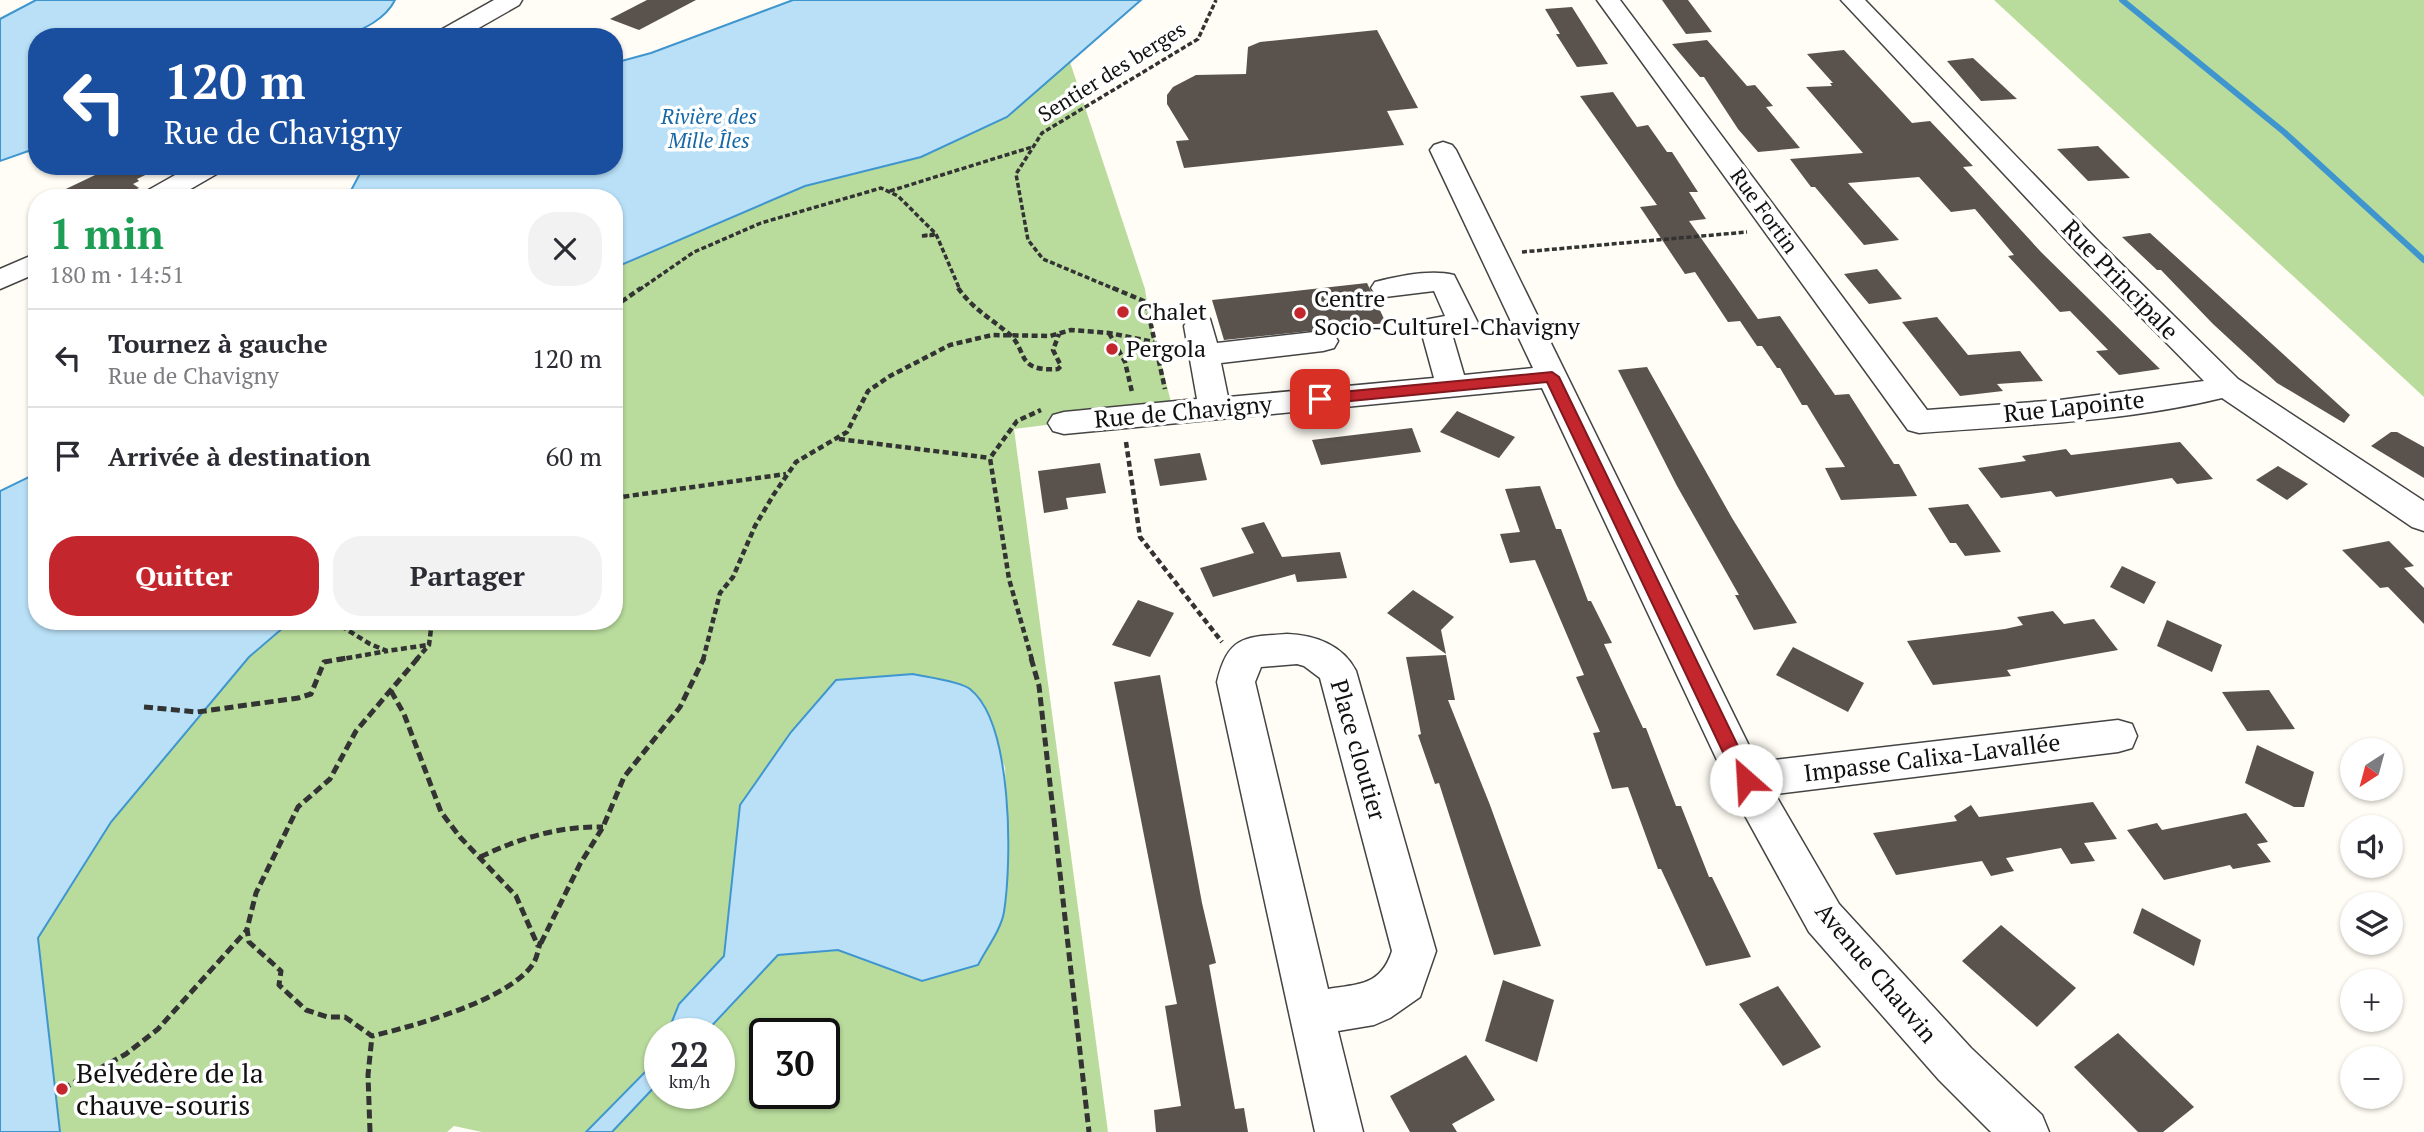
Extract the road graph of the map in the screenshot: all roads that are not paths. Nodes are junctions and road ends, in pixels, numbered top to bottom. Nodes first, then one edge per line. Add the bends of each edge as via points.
1 (511, 0) edge
2 (1608, 0) edge
3 (1852, 0) edge
4 (461, 28) edge
5 (1443, 150) dead end
6 (195, 175) edge
7 (171, 189) edge
8 (28, 266) edge
9 (0, 280) edge
10 (1385, 288) dead end
11 (1323, 341) dead end
12 (1552, 377) junction
13 (1452, 386) junction
14 (2227, 386) junction
15 (1215, 409) junction
16 (1055, 416) road end
17 (1919, 422) joint
18 (2424, 517) edge
19 (2118, 736) dead end
20 (1746, 780) junction
21 (1313, 1013) junction
22 (1339, 1132) edge
23 (2025, 1132) edge

1 - 4 street
2 - 17 street, Rue Fortin
3 - 14 street, Rue Principale
5 - 12 street, Avenue Chauvin
6 - 7 street
8 - 9 street
10 - 13 street via 1444,281 1464,323 1435,327
11 - 15 street via 1202,341
12 - 13 street, Rue de Chavigny
12 - 20 street, Avenue Chauvin
13 - 15 street, Rue de Chavigny
14 - 17 street, Rue Lapointe via 2060,411
14 - 18 street, Rue Principale
15 - 16 street, Rue de Chavigny
19 - 20 street, Impasse Calixa-Lavallée
20 - 23 street, Avenue Chauvin via 1824,918 1955,1063
21 - 21 street, Place cloutier via 1236,682 1240,665 1250,653 1298,647 1324,657 1337,671 1414,951 1404,982 1374,1003
21 - 22 street

